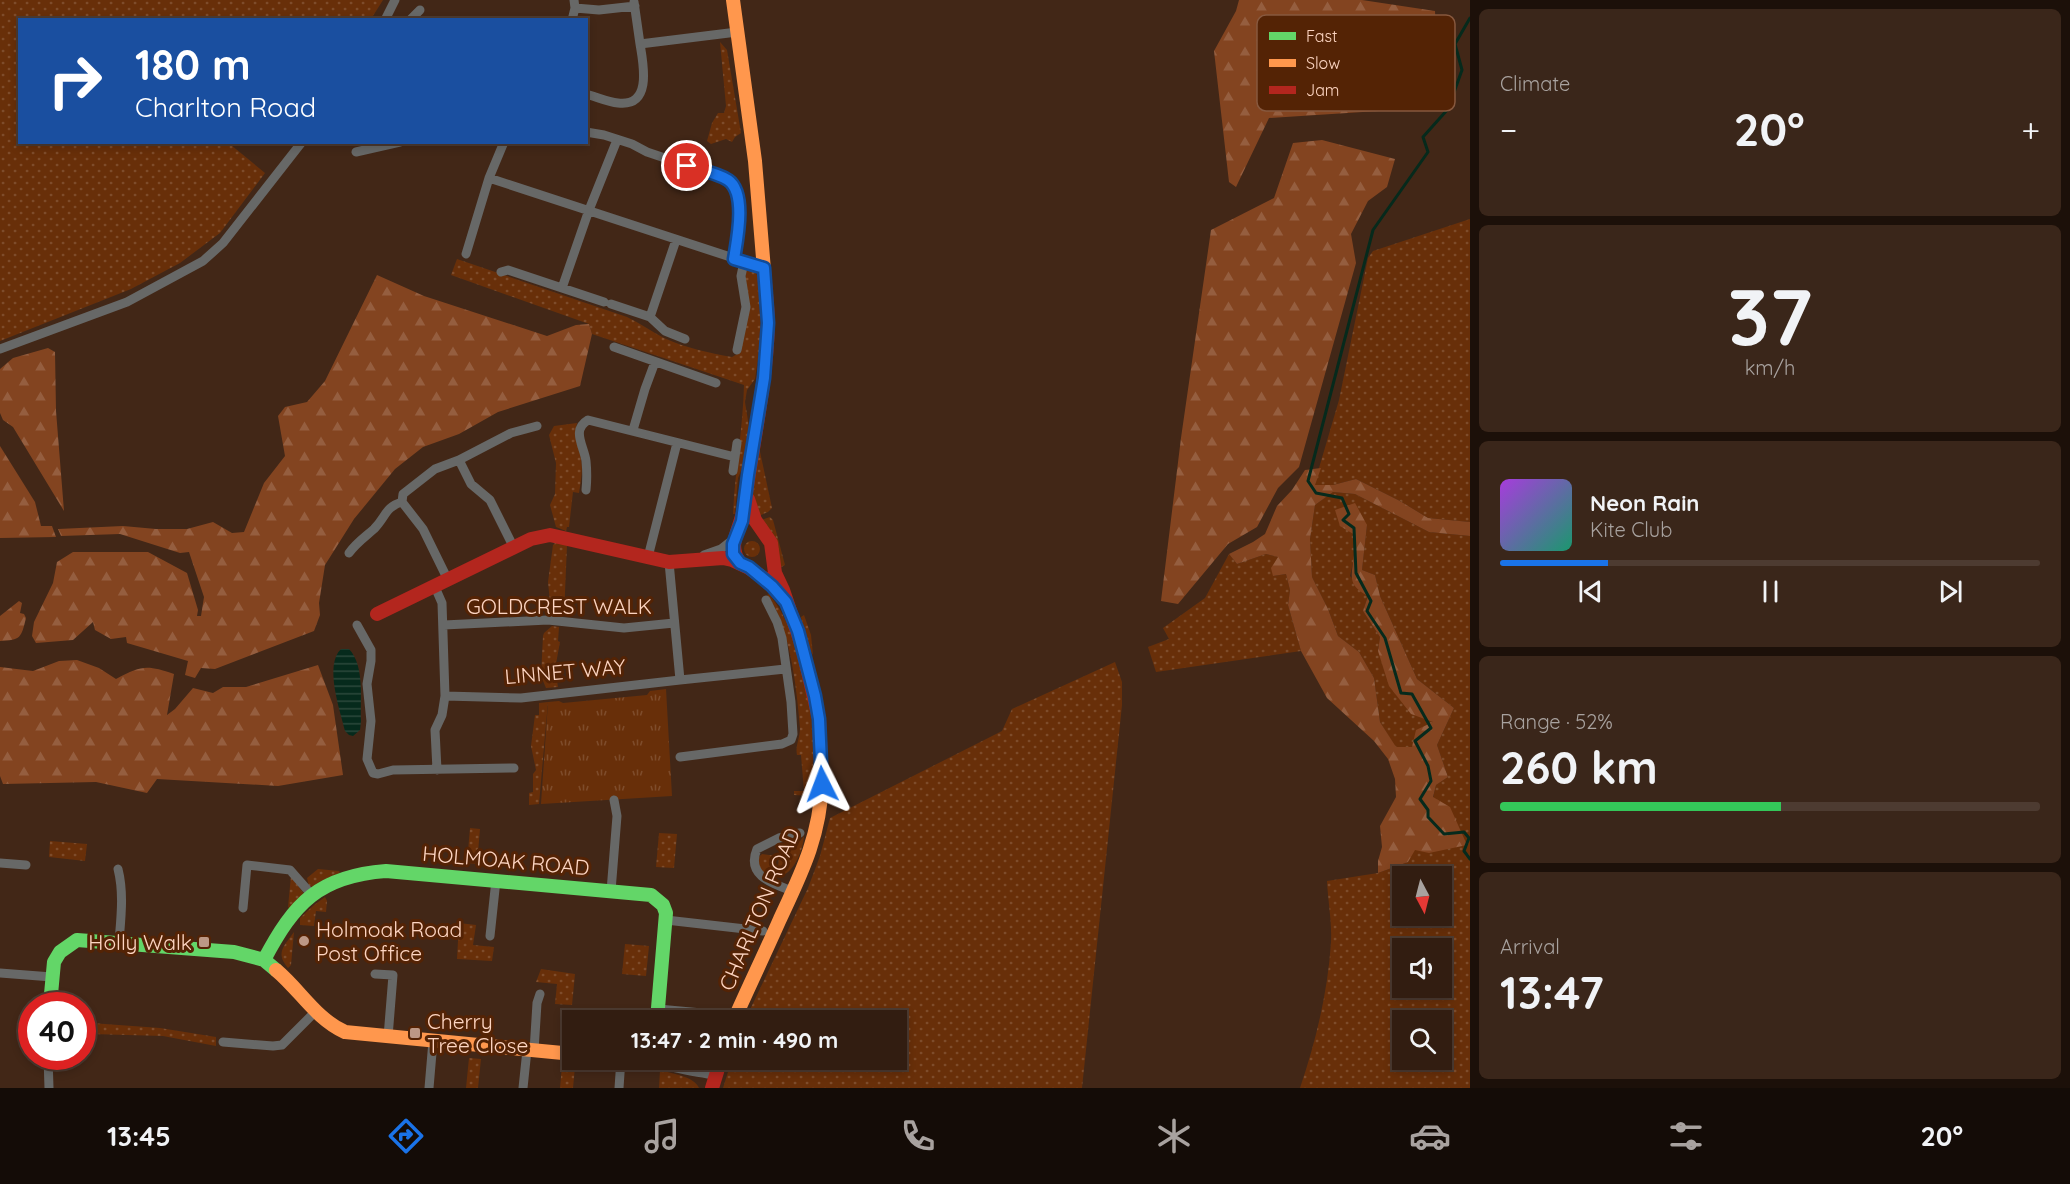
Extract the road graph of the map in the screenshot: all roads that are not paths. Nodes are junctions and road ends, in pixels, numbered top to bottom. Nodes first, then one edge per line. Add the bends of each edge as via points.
1 (395, 0) edge
2 (733, 0) edge
3 (634, 3) edge
4 (574, 4) edge
5 (420, 10) dead end
6 (386, 18) edge
7 (412, 18) edge
8 (737, 32) junction
9 (640, 44) junction
10 (588, 95) edge
11 (588, 132) edge
12 (617, 140) junction
13 (300, 144) edge
14 (391, 144) edge
15 (503, 144) edge
16 (356, 152) dead end
17 (489, 178) junction
18 (589, 210) junction
19 (676, 240) junction
20 (466, 254) dead end
21 (739, 260) junction
22 (764, 268) junction
23 (501, 272) dead end
24 (562, 288) junction
25 (650, 317) junction
26 (685, 339) dead end
27 (614, 347) dead end
28 (0, 349) edge
29 (737, 350) dead end
30 (655, 362) junction
31 (716, 383) dead end
32 (537, 426) dead end
33 (633, 430) junction
34 (677, 443) junction
35 (737, 443) dead end
36 (735, 457) junction
37 (459, 459) junction
38 (733, 471) dead end
39 (586, 490) dead end
40 (746, 491) junction
41 (402, 502) junction
42 (762, 532) junction
43 (736, 537) junction
44 (514, 548) junction
45 (772, 550) junction
46 (349, 553) dead end
47 (648, 557) junction
48 (693, 559) junction
49 (669, 562) junction
50 (744, 565) junction
51 (448, 580) junction
52 (435, 587) junction
53 (766, 600) dead end
54 (786, 602) junction
55 (377, 614) dead end
56 (675, 623) junction
57 (357, 625) dead end
58 (444, 625) junction
59 (785, 669) junction
60 (680, 680) junction
61 (445, 696) junction
62 (680, 757) dead end
63 (514, 768) dead end
64 (437, 770) junction
65 (614, 800) dead end
66 (800, 834) dead end
67 (0, 863) edge
68 (26, 865) dead end
69 (118, 869) dead end
70 (496, 880) junction
71 (611, 891) junction
72 (792, 891) junction
73 (312, 895) junction
74 (243, 908) dead end
75 (666, 920) junction
76 (763, 931) dead end
77 (490, 936) dead end
78 (119, 942) junction
79 (264, 960) junction
80 (0, 972) edge
81 (375, 974) dead end
82 (52, 977) junction
83 (51, 992) edge
84 (540, 994) dead end
85 (657, 1010) edge
86 (732, 1010) edge
87 (316, 1011) junction
88 (388, 1037) junction
89 (433, 1041) junction
90 (223, 1042) dead end
91 (530, 1050) junction
92 (562, 1053) edge
93 (48, 1070) edge
94 (620, 1070) edge
95 (685, 1070) edge
96 (714, 1081) edge
97 (49, 1088) edge
98 (429, 1088) edge
99 (524, 1088) edge
100 (619, 1088) edge

1 - 6 street
2 - 8 street, CHARLTON ROAD
3 - 4 street via 599,10
3 - 9 street
5 - 7 street
8 - 9 street
8 - 22 street, CHARLTON ROAD via 755,161
9 - 10 street via 645,75 644,86 636,98 619,103
11 - 12 street
12 - 18 street
12 - 21 street via 731,183 738,197
13 - 28 street via 223,243 203,261 127,302
14 - 16 street
15 - 17 street
17 - 18 street
17 - 20 street
18 - 19 street
18 - 24 street
19 - 21 street
19 - 25 street
21 - 22 street
21 - 29 street via 746,307
22 - 40 street, CHARLTON ROAD via 768,323 764,378
23 - 24 street via 508,270
24 - 25 street
25 - 26 street via 665,332
27 - 30 street
30 - 31 street
30 - 33 street
32 - 37 street via 511,433
33 - 34 street
33 - 39 street via 598,421 585,422 579,433 586,459
34 - 36 street
34 - 47 street
35 - 36 street
36 - 38 street
37 - 41 street via 435,469 403,494
37 - 44 street via 471,484 490,500
40 - 42 street, CHARLTON ROAD
40 - 43 street, CHARLTON ROAD
41 - 46 street via 389,508
41 - 51 street via 423,529
42 - 43 street via 749,529
42 - 45 street, CHARLTON ROAD
43 - 48 street via 721,549
43 - 50 street, CHARLTON ROAD via 733,554
44 - 47 street via 540,536 553,535
44 - 51 street
45 - 50 street via 761,566
45 - 54 street, CHARLTON ROAD via 775,573
47 - 49 street
48 - 49 street
48 - 50 street via 723,558
49 - 56 street
50 - 54 street, CHARLTON ROAD
51 - 52 street
52 - 55 street
52 - 58 street via 442,603
53 - 59 street via 782,638
54 - 72 street, CHARLTON ROAD via 815,696 822,784 815,836
56 - 58 street, GOLDCREST WALK via 624,628 548,620
56 - 60 street
57 - 64 street via 371,650 367,684 371,721 368,766 378,774
58 - 61 street
59 - 60 street, LINNET WAY
59 - 62 street via 793,734 787,743
60 - 61 street, LINNET WAY via 521,698
61 - 64 street via 435,730
63 - 64 street
65 - 71 street via 617,816
66 - 72 street via 779,838 757,849 754,856 757,873
67 - 68 street
69 - 78 street via 122,903
70 - 71 street, HOLMOAK ROAD
70 - 73 street, HOLMOAK ROAD via 369,872 325,886
70 - 77 street
71 - 75 street, HOLMOAK ROAD via 651,895 663,905
72 - 86 street, CHARLTON ROAD
73 - 74 street via 290,870 247,865
73 - 79 street, HOLMOAK ROAD via 286,921
75 - 76 street
75 - 85 street
78 - 79 street via 234,952
78 - 82 street via 77,940 69,944 54,962
79 - 87 street
80 - 82 street
81 - 88 street via 393,975
82 - 83 street
84 - 91 street
87 - 88 street via 345,1032
87 - 90 street via 282,1045
88 - 89 street
89 - 91 street
89 - 98 street
91 - 92 street
91 - 99 street
93 - 97 street
94 - 100 street
95 - 96 street

